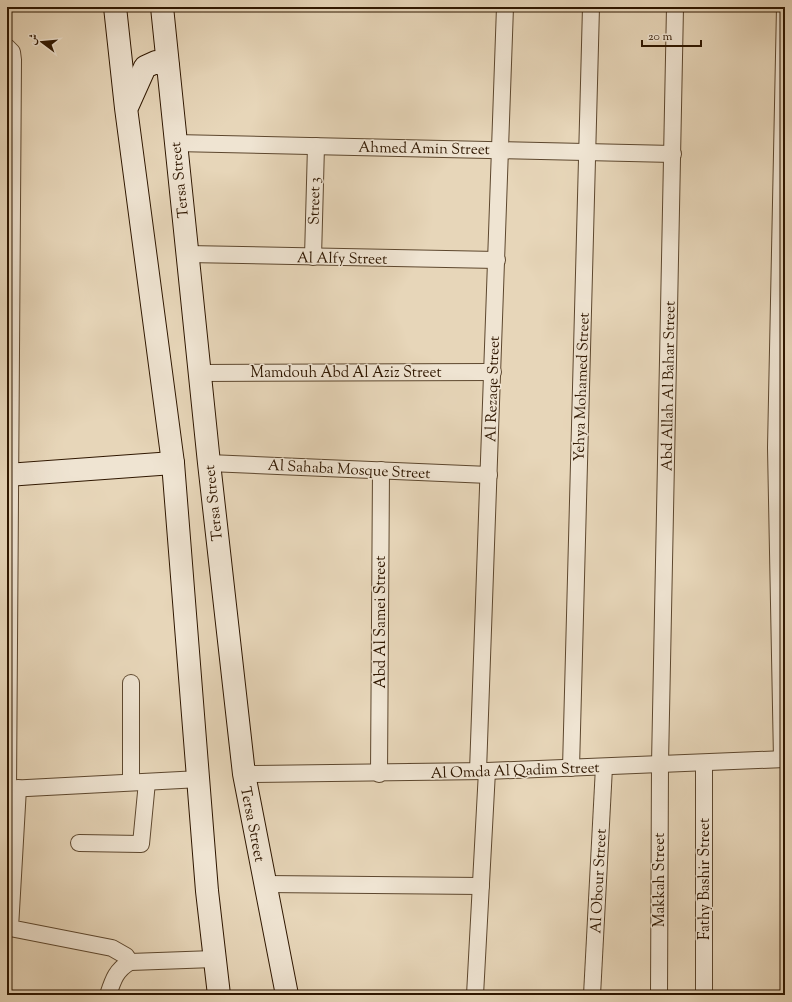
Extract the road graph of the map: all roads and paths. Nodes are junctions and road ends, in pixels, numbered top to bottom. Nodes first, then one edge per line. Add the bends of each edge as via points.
1 (115, 7) edge
2 (162, 7) edge
3 (506, 7) edge
4 (591, 7) edge
5 (675, 7) edge
6 (785, 7) edge
7 (7, 47) edge
8 (168, 66) junction
9 (126, 108) junction
10 (175, 142) junction
11 (316, 146) junction
12 (500, 150) junction
13 (587, 152) junction
14 (673, 154) junction
15 (187, 254) junction
16 (313, 257) junction
17 (497, 260) junction
18 (199, 372) junction
19 (493, 372) junction
20 (173, 463) junction
21 (209, 463) junction
22 (381, 470) junction
23 (8, 475) edge
24 (489, 475) junction
25 (131, 683) dead end
26 (784, 759) edge
27 (704, 763) junction
28 (660, 764) junction
29 (604, 767) junction
30 (571, 768) junction
31 (483, 771) junction
32 (244, 774) junction
33 (379, 774) junction
34 (200, 779) junction
35 (131, 782) junction
36 (147, 782) junction
37 (11, 788) edge
38 (79, 843) dead end
39 (10, 881) edge
40 (265, 884) junction
41 (481, 886) junction
42 (214, 959) junction
43 (130, 962) junction
44 (108, 995) edge
45 (219, 995) edge
46 (287, 995) edge
47 (475, 995) edge
48 (592, 995) edge
49 (659, 995) edge
50 (704, 995) edge

1 - 9 main road
2 - 8 main road, Tersa Street
3 - 12 street, Al Rezaqe Street
4 - 13 street, Yehya Mohamed Street
5 - 14 street, Abd Allah Al Bahar Street
6 - 26 street via 776,448
7 - 23 street via 12,52 13,60
8 - 9 main road via 156,62 144,67
8 - 10 main road, Tersa Street
9 - 20 main road
10 - 11 street, Ahmed Amin Street
10 - 15 main road, Tersa Street
11 - 12 street, Ahmed Amin Street
11 - 16 street, Street 3
12 - 13 street, Ahmed Amin Street
12 - 17 street, Al Rezaqe Street
13 - 14 street, Ahmed Amin Street
13 - 30 street, Yehya Mohamed Street
14 - 28 street, Abd Allah Al Bahar Street
15 - 16 street, Al Alfy Street
15 - 18 main road, Tersa Street
16 - 17 street, Al Alfy Street
17 - 19 street, Al Rezaqe Street
18 - 19 street, Mamdouh Abd Al Aziz Street
18 - 21 main road, Tersa Street
19 - 24 street, Al Rezaqe Street
20 - 23 main road
20 - 34 main road
21 - 22 street, Al Sahaba Mosque Street
21 - 32 main road, Tersa Street
22 - 24 street, Al Sahaba Mosque Street
22 - 33 street, Abd Al Samei Street
23 - 37 street
24 - 31 street, Al Rezaqe Street
25 - 35 street
26 - 27 street, Al Omda Al Qadim Street
27 - 28 street, Al Omda Al Qadim Street
27 - 50 street, Fathy Bashir Street
28 - 29 street, Al Omda Al Qadim Street
28 - 49 street, Makkah Street
29 - 30 street, Al Omda Al Qadim Street
29 - 48 street, Al Obour Street
30 - 31 street, Al Omda Al Qadim Street
31 - 33 street, Al Omda Al Qadim Street
31 - 41 street, Al Rezaqe Street
32 - 33 street, Al Omda Al Qadim Street
32 - 40 main road, Tersa Street
34 - 36 street
34 - 42 main road
35 - 36 street
35 - 37 street
36 - 38 street via 141,844
37 - 39 street
39 - 43 street via 11,930 112,948 126,956
40 - 41 street
40 - 46 main road, Tersa Street
41 - 47 street, Al Rezaqe Street
42 - 43 street
42 - 45 main road
43 - 44 street via 116,973

